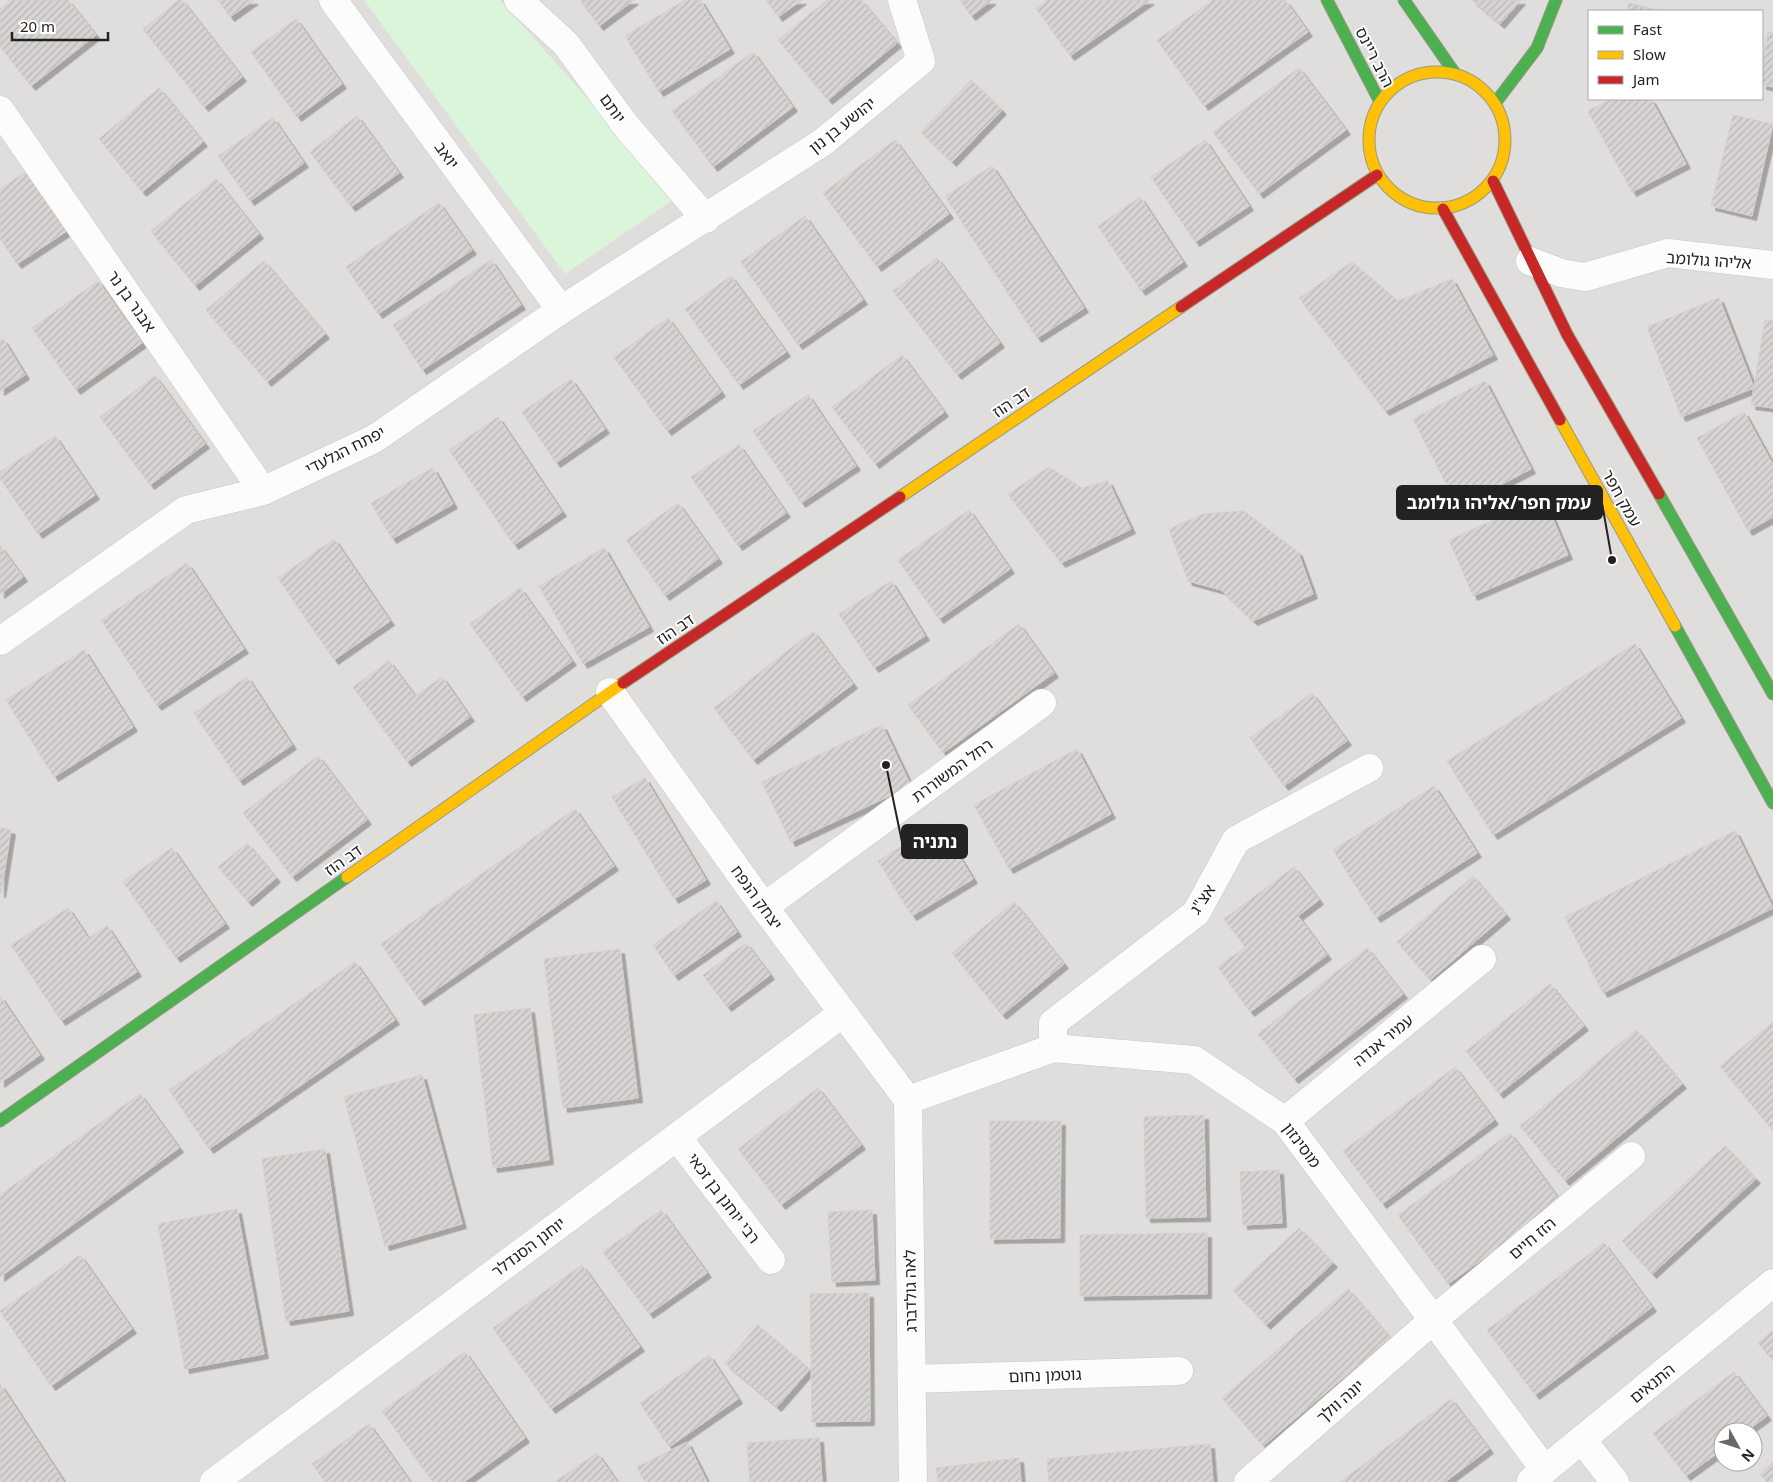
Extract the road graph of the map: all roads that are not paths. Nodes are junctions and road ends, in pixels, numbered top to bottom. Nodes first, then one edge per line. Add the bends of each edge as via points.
1 (333, 0) edge
2 (518, 0) edge
3 (902, 0) edge
4 (1327, 0) edge
5 (1404, 0) edge
6 (1556, 0) edge
7 (1454, 72) junction
8 (1380, 102) junction
9 (1496, 102) junction
10 (0, 110) edge
11 (1377, 175) junction
12 (1493, 181) junction
13 (1443, 209) junction
14 (706, 219) junction
15 (1530, 261) junction
16 (1773, 265) edge
17 (561, 310) junction
18 (263, 491) junction
19 (0, 641) edge
20 (610, 692) junction
21 (1773, 694) edge
22 (1042, 703) dead end
23 (1369, 768) dead end
24 (1773, 803) edge
25 (764, 907) junction
26 (1482, 959) dead end
27 (843, 1013) junction
28 (1053, 1048) junction
29 (908, 1100) junction
30 (0, 1121) edge
31 (1285, 1121) junction
32 (676, 1137) junction
33 (1631, 1156) dead end
34 (771, 1260) dead end
35 (1773, 1283) edge
36 (1432, 1321) junction
37 (1179, 1371) dead end
38 (912, 1378) junction
39 (1582, 1440) junction
40 (1538, 1476) edge
41 (214, 1482) edge
42 (913, 1482) edge
43 (1248, 1482) edge
44 (1615, 1482) edge

1 - 17 street, יואב
2 - 14 street, יותם via 566,44 626,126
3 - 14 street, יהושע בן נון via 922,61 823,142
4 - 8 main road, הרב ריינס
5 - 7 main road
6 - 9 main road via 1537,48
7 - 8 main road via 1429,71 1407,78
7 - 9 main road via 1480,85
8 - 11 main road via 1370,124 1369,148
9 - 12 main road via 1505,124 1504,160
10 - 18 street, אבנר בן נר
11 - 13 main road via 1394,193 1414,205
11 - 20 main road, דב הוז
12 - 13 main road via 1467,203
12 - 15 main road, עמק חפר
13 - 24 main road, עמק חפר
14 - 17 street, יפתח הגלעדי
15 - 16 street, אליהו גולומב via 1561,273 1585,277 1668,253
15 - 21 main road, עמק חפר via 1567,334
17 - 18 street, יפתח הגלעדי via 374,439
18 - 19 street, יפתח הגלעדי via 186,510
20 - 25 street, יצחק הנפח
20 - 30 main road, דב הוז
22 - 25 street, רחל המשוררת
23 - 28 street, אצ"ג via 1236,840 1196,913 1053,1023
25 - 27 street, יצחק הנפח
26 - 31 street, עמיר אנדה
27 - 29 street, יצחק הנפח
27 - 32 street, יוחנן הסנדלר
28 - 29 street, מוסינזון
28 - 31 street, מוסינזון via 1194,1060
29 - 38 street, לאה גולדברג
31 - 36 street, מוסינזון
32 - 34 street, רבי יוחנן בן זכאי
32 - 41 street, יוחנן הסנדלר
33 - 36 street, הזז חיים
35 - 39 street, התנאים
36 - 40 street, מוסינזון
36 - 43 street, יונה וולך
37 - 38 street, גוטמן נחום
38 - 42 street, לאה גולדברג
39 - 40 street, התנאים
39 - 44 street

